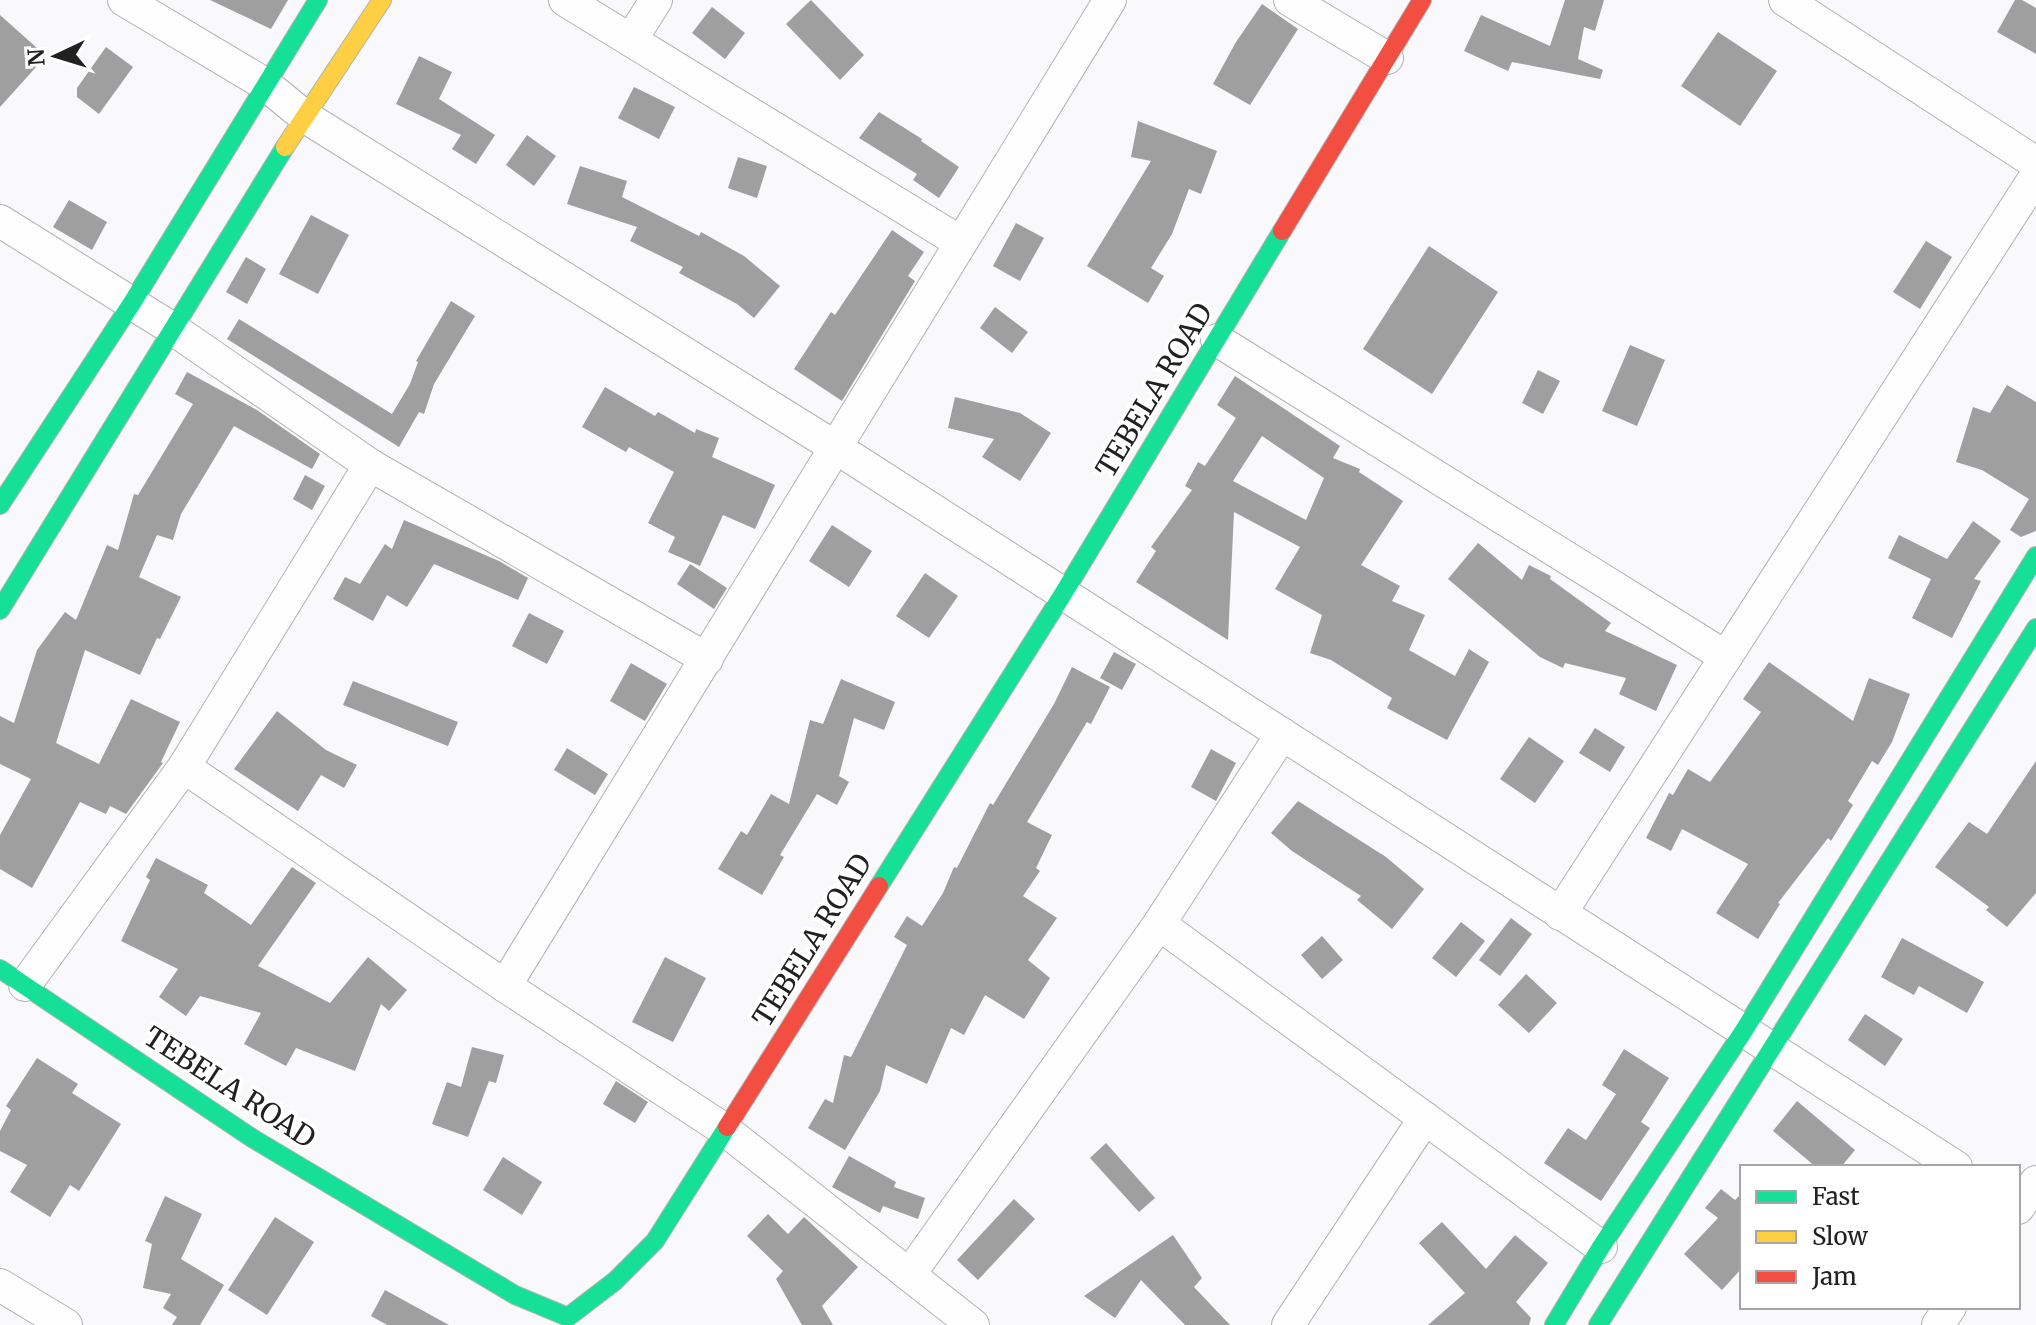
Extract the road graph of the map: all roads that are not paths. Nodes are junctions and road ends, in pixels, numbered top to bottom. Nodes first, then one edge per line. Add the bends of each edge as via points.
1 (124, 0) edge
2 (318, 0) edge
3 (382, 0) edge
4 (565, 0) edge
5 (656, 0) edge
6 (1110, 0) edge
7 (1290, 0) edge
8 (1422, 0) edge
9 (1785, 0) edge
10 (631, 40) junction
11 (1387, 58) junction
12 (265, 84) junction
13 (304, 116) junction
14 (2036, 163) edge
15 (2036, 176) edge
16 (0, 221) edge
17 (960, 242) junction
18 (132, 303) junction
19 (173, 329) junction
20 (1217, 340) junction
21 (835, 447) junction
22 (370, 465) junction
23 (0, 505) edge
24 (2036, 556) edge
25 (1063, 594) junction
26 (0, 610) edge
27 (2036, 628) edge
28 (1726, 657) junction
29 (707, 659) junction
30 (1282, 734) junction
31 (184, 767) junction
32 (1560, 914) junction
33 (1159, 924) junction
34 (12, 977) edge
35 (505, 986) junction
36 (1743, 1032) junction
37 (1770, 1050) junction
38 (1425, 1118) junction
39 (725, 1130) junction
40 (1953, 1165) edge
41 (2036, 1182) edge
42 (2020, 1204) edge
43 (1601, 1247) junction
44 (909, 1275) junction
45 (0, 1285) edge
46 (52, 1322) edge
47 (570, 1322) edge
48 (973, 1325) edge
49 (1288, 1325) edge
50 (1554, 1325) edge
51 (1598, 1325) edge

1 - 12 street
2 - 12 main road
3 - 13 main road
4 - 10 street
5 - 10 street
6 - 17 street
7 - 11 street
8 - 11 main road, TEBELA ROAD
9 - 14 street
10 - 17 street
11 - 20 main road, TEBELA ROAD
12 - 13 street
12 - 18 main road
13 - 19 main road
13 - 21 street
15 - 28 street
16 - 18 street
17 - 21 street
18 - 19 street
18 - 23 main road
19 - 22 street
19 - 26 main road
20 - 25 main road, TEBELA ROAD
20 - 28 street
21 - 25 street
21 - 29 street
22 - 29 street
22 - 31 street
24 - 36 main road
25 - 30 street
25 - 39 main road, TEBELA ROAD
27 - 37 main road
28 - 32 street
29 - 35 street
30 - 32 street
30 - 33 street
31 - 34 street
31 - 35 street
32 - 36 street
33 - 38 street
33 - 44 street
34 - 47 main road, TEBELA ROAD via 265,1146 515,1295
35 - 39 street
36 - 37 street
36 - 43 main road
37 - 40 street
37 - 51 main road
38 - 43 street
38 - 49 street
39 - 44 street
39 - 47 main road, TEBELA ROAD via 655,1241
41 - 42 street
43 - 50 main road
44 - 48 street
45 - 46 street

